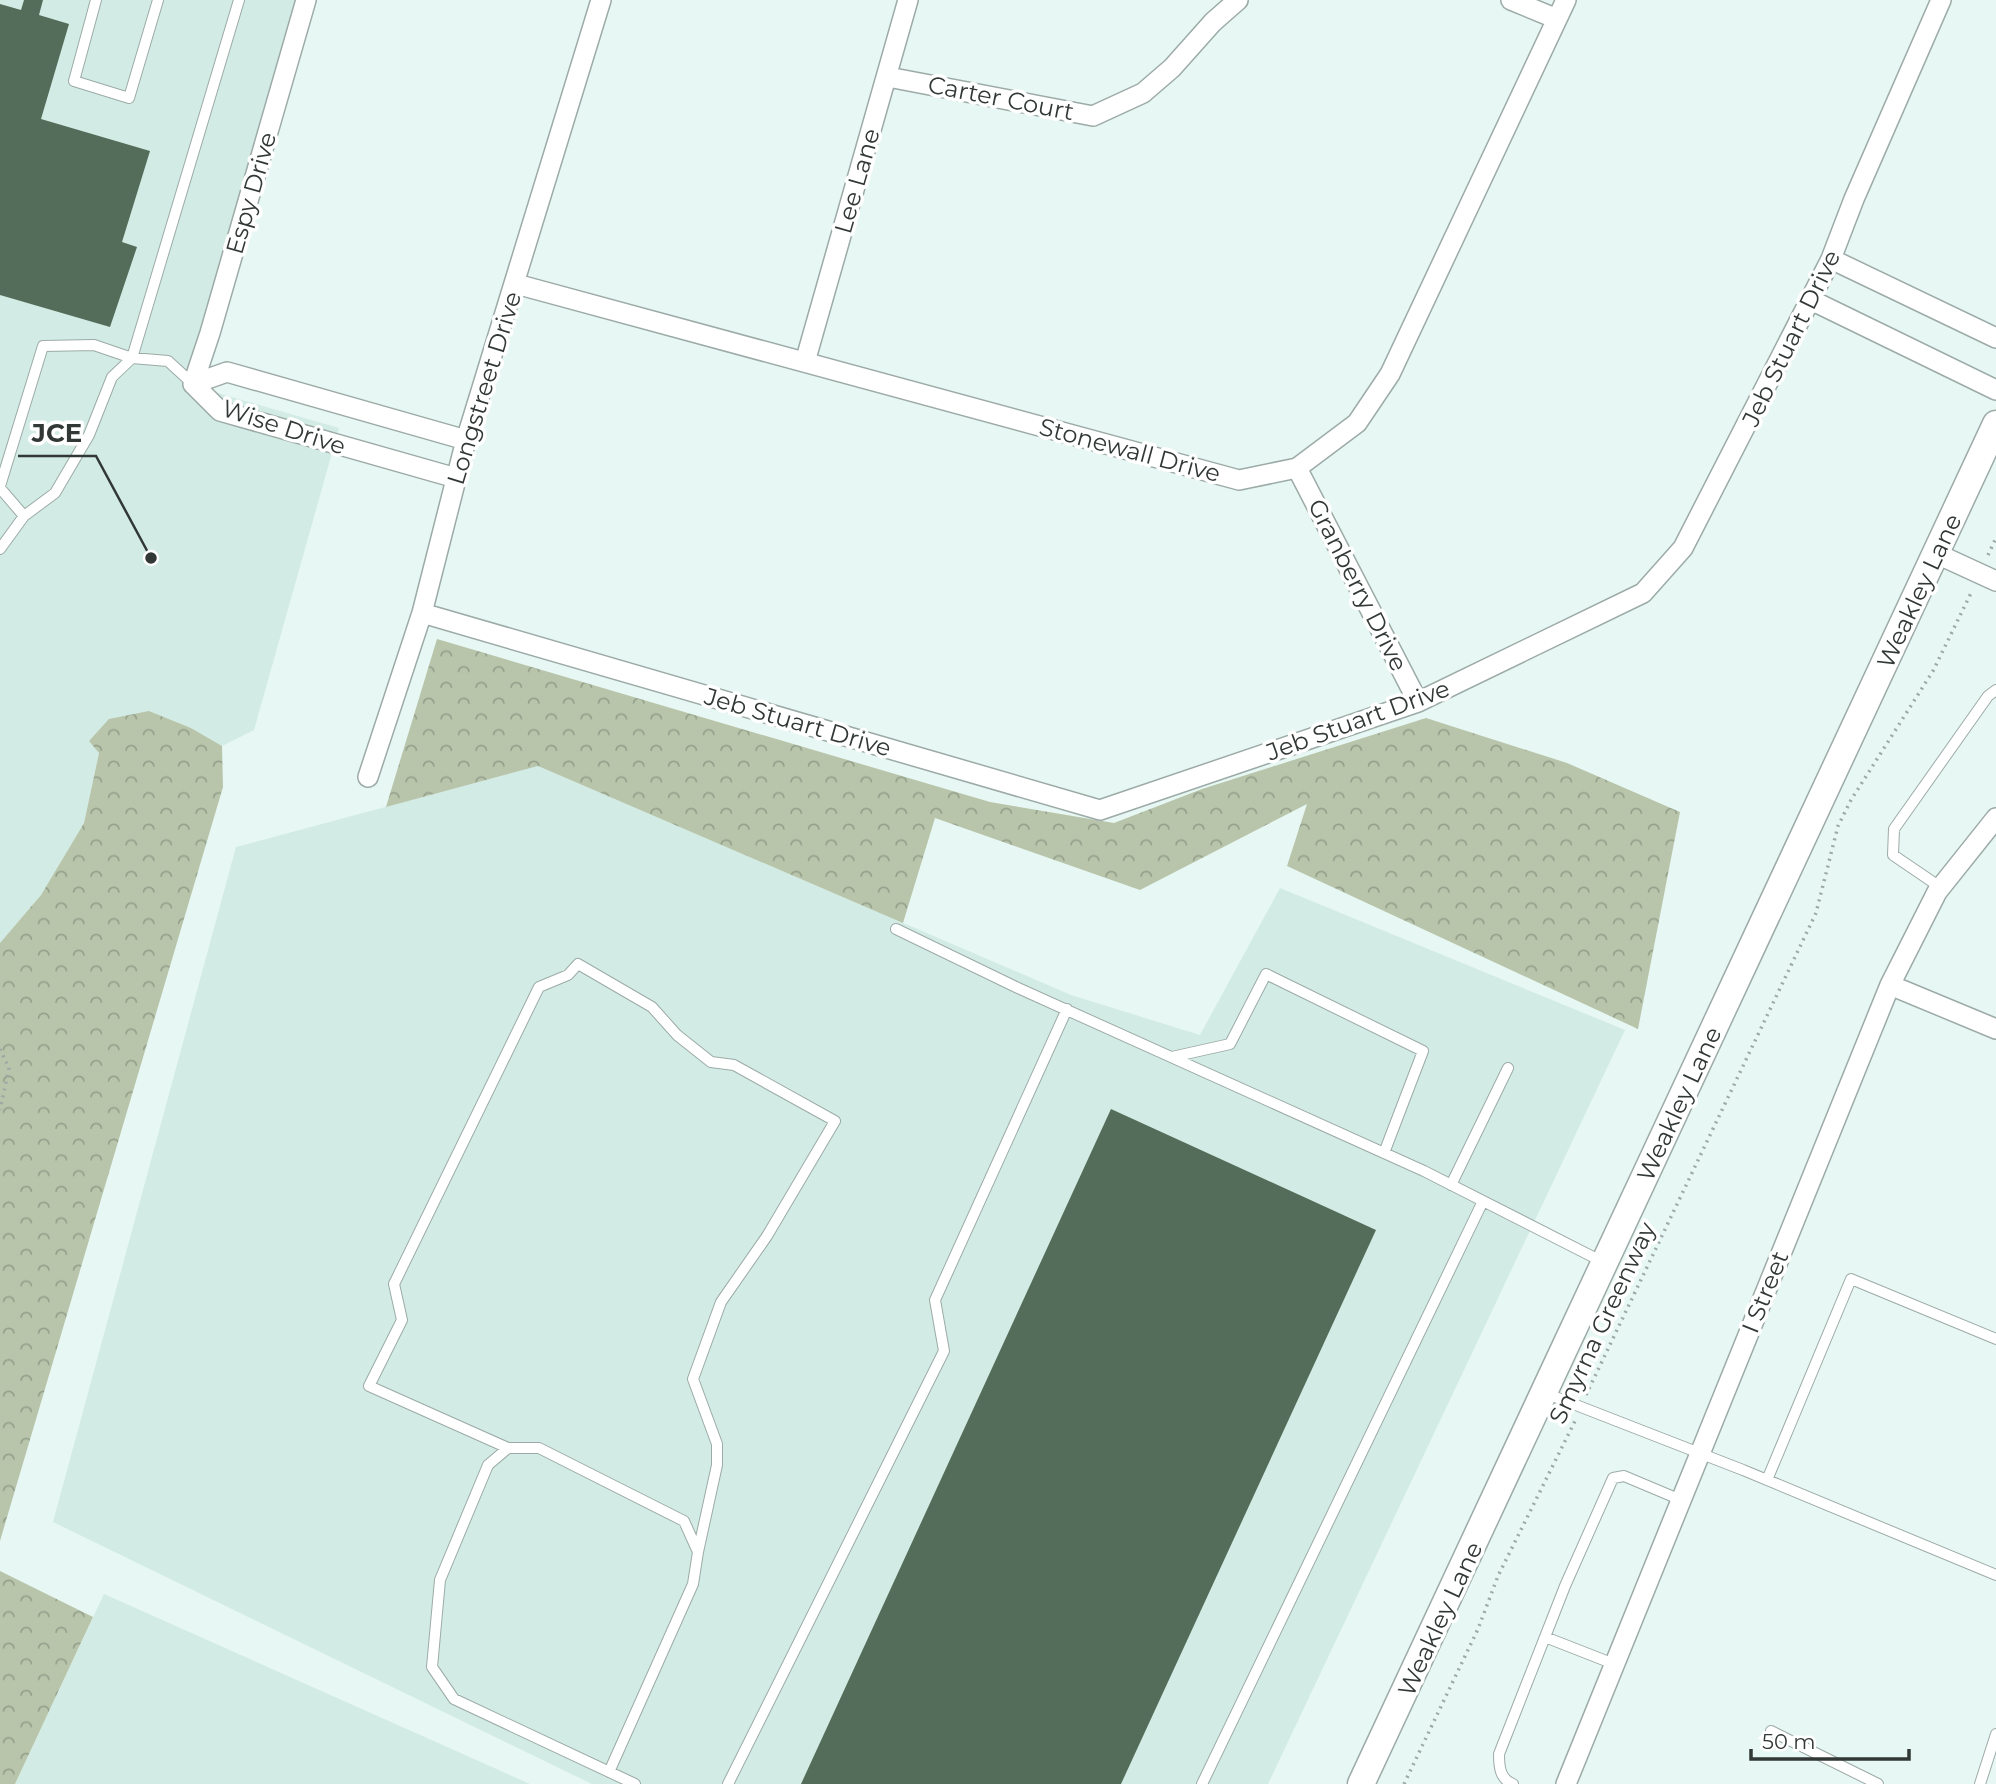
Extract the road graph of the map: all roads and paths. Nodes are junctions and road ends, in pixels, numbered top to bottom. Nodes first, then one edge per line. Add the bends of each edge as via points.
1 (96, 0) edge
2 (158, 0) edge
3 (239, 0) edge
4 (306, 0) edge
5 (601, 0) edge
6 (908, 0) edge
7 (1238, 0) edge
8 (1511, 0) edge
9 (1566, 0) edge
10 (1941, 0) edge
11 (1557, 19) junction
12 (888, 77) junction
13 (1831, 259) junction
14 (516, 284) junction
15 (1811, 300) junction
16 (1996, 338) edge
17 (132, 358) junction
18 (805, 362) junction
19 (192, 384) junction
20 (1996, 390) edge
21 (1996, 424) edge
22 (466, 440) junction
23 (1297, 468) junction
24 (456, 478) junction
25 (0, 487) edge
26 (24, 516) junction
27 (1996, 538) edge
28 (0, 549) edge
29 (1935, 553) junction
30 (1988, 577) edge
31 (422, 613) junction
32 (1996, 690) edge
33 (1418, 702) junction
34 (368, 777) dead end
35 (1996, 818) edge
36 (1940, 887) junction
37 (896, 929) dead end
38 (1890, 985) junction
39 (1067, 1009) junction
40 (1996, 1030) edge
41 (0, 1049) edge
42 (1172, 1057) junction
43 (1508, 1068) dead end
44 (0, 1110) edge
45 (1384, 1153) junction
46 (1451, 1185) junction
47 (1483, 1201) junction
48 (1604, 1262) junction
49 (1996, 1339) edge
50 (1545, 1393) junction
51 (1581, 1408) junction
52 (508, 1448) junction
53 (1700, 1454) junction
54 (1767, 1480) junction
55 (1681, 1500) junction
56 (698, 1552) junction
57 (1996, 1575) edge
58 (1545, 1637) junction
59 (1614, 1664) junction
60 (1770, 1731) dead end
61 (1996, 1734) edge
62 (609, 1772) junction
63 (635, 1784) edge
64 (728, 1784) edge
65 (1202, 1784) edge
66 (1361, 1784) edge
67 (1404, 1784) edge
68 (1513, 1784) edge
69 (1566, 1784) edge
70 (1878, 1784) edge
71 (1980, 1784) edge

1 - 2 lane via 74,81 129,98
3 - 17 lane
4 - 19 street, Espy Drive
5 - 14 street, Longstreet Drive
6 - 12 street, Lee Lane
7 - 12 street, Carter Court via 1143,93 1093,116
8 - 11 street
9 - 11 street, Stonewall Drive
10 - 13 street, Jeb Stuart Drive
11 - 23 street, Stonewall Drive via 1390,374 1357,423
12 - 18 street, Lee Lane
13 - 15 street, Jeb Stuart Drive
13 - 16 street
14 - 18 street, Stonewall Drive
14 - 22 street, Longstreet Drive
15 - 20 street
15 - 33 street, Jeb Stuart Drive via 1683,548 1643,593
17 - 19 lane via 168,362
17 - 25 lane via 94,345 43,346
17 - 26 lane via 112,377 89,435 55,493
18 - 23 street, Stonewall Drive via 1239,480
19 - 22 street, Wise Drive via 227,372
19 - 24 street, Wise Drive via 220,411
21 - 29 main road, Weakley Lane
22 - 24 street, Longstreet Drive
23 - 33 street, Granberry Drive
24 - 31 street, Longstreet Drive
25 - 26 lane
26 - 28 lane
27 - 30 path, Smyrna Greenway
29 - 30 street
29 - 48 main road, Weakley Lane
30 - 51 path, Smyrna Greenway via 1851,800 1839,826 1816,913
31 - 33 street, Jeb Stuart Drive via 1100,810
31 - 34 street, Longstreet Drive
32 - 36 lane via 1894,829 1893,855
35 - 36 street, I Street
36 - 38 street, I Street
37 - 39 lane
38 - 40 street
38 - 53 street, I Street
39 - 42 lane
39 - 64 lane via 935,1300 944,1351
41 - 44 path via 9,1068
42 - 45 lane
42 - 45 lane via 1230,1044 1266,974 1423,1051
43 - 46 lane
45 - 46 lane
46 - 47 lane
47 - 48 lane
47 - 65 lane
48 - 50 main road, Weakley Lane
49 - 54 lane via 1851,1279
50 - 51 lane
50 - 66 main road, Weakley Lane
51 - 53 lane
51 - 67 path, Smyrna Greenway via 1498,1576 1478,1629
52 - 56 lane via 539,1448 684,1521
52 - 56 lane via 369,1385 402,1320 394,1284 539,987 568,975 578,964 652,1007 711,1062 734,1065 835,1121 767,1236 721,1302 693,1378 717,1444 717,1465
52 - 62 lane via 488,1465 440,1580 432,1667 454,1699
53 - 54 lane
53 - 55 street, I Street
54 - 57 lane
55 - 58 lane via 1624,1476 1613,1478
55 - 59 street, I Street
56 - 62 lane via 693,1584
58 - 59 lane
58 - 68 lane via 1499,1754 1499,1771
59 - 69 street, I Street
60 - 70 lane
61 - 71 lane
62 - 63 lane

